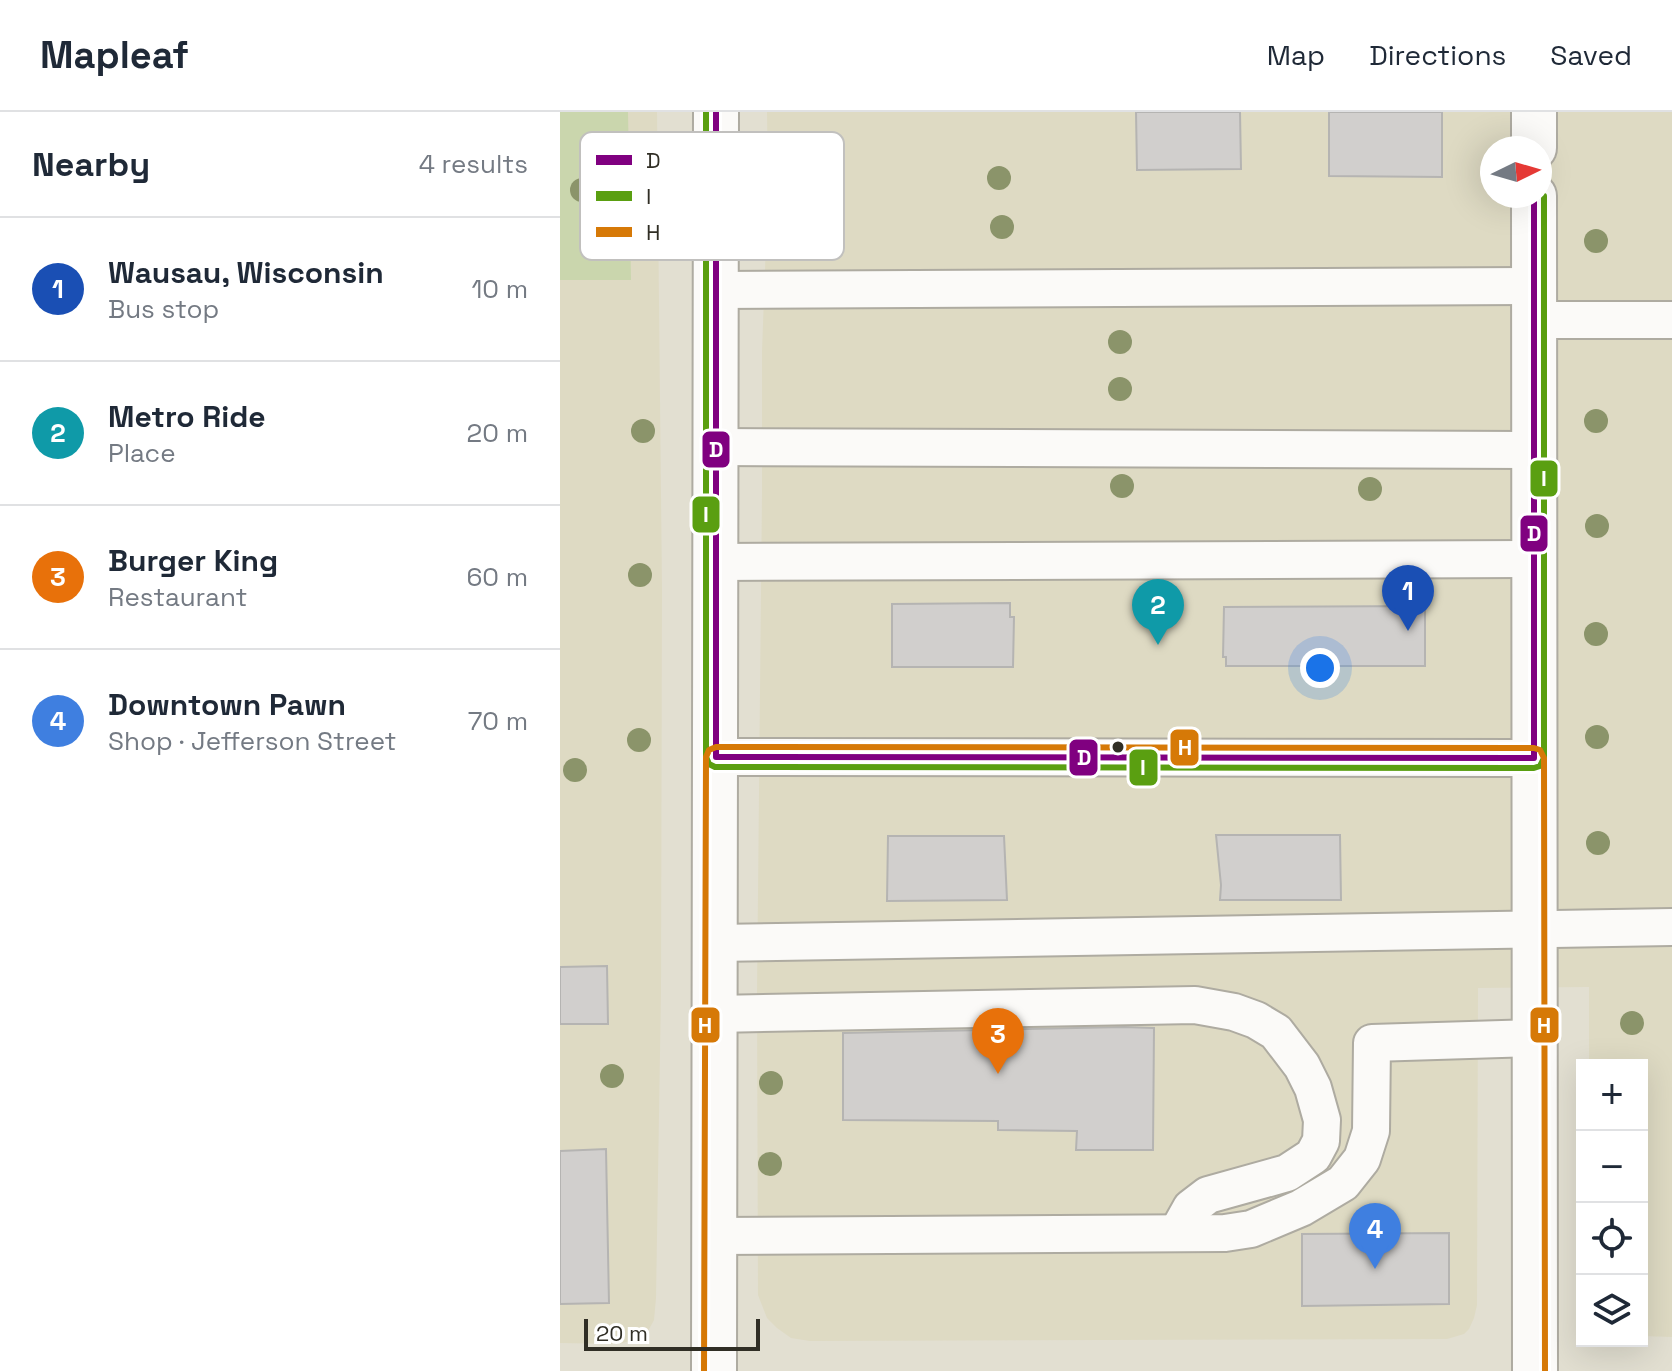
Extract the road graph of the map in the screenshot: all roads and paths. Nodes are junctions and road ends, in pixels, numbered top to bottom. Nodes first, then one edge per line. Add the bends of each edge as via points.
1 (1534, 112) edge
2 (1534, 136) edge
3 (1534, 208) edge
4 (716, 260) edge
5 (716, 290) junction
6 (1534, 303) junction
7 (1672, 320) edge
8 (716, 447) junction
9 (1535, 450) junction
10 (1534, 559) junction
11 (715, 562) junction
12 (716, 757) junction
13 (1534, 758) junction
14 (1672, 927) edge
15 (1535, 928) junction
16 (715, 943) junction
17 (715, 1014) junction
18 (1535, 1038) junction
19 (1177, 1233) junction
20 (714, 1236) junction
21 (714, 1371) edge
22 (1535, 1371) edge

1 - 2 street
3 - 6 street
4 - 5 street
5 - 6 lane
5 - 8 street
6 - 7 lane
6 - 9 street
8 - 9 lane
8 - 11 street
9 - 10 street
10 - 11 lane
10 - 13 street
11 - 12 street
12 - 13 lane
12 - 16 street
13 - 15 street
14 - 15 lane
15 - 16 lane
15 - 18 street
16 - 17 street
17 - 19 lane via 1195,1005 1256,1020 1276,1032 1302,1066 1322,1120 1321,1141 1313,1156 1287,1173 1208,1195 1191,1208
17 - 20 street
18 - 19 lane via 1372,1043 1371,1131 1362,1159 1343,1183 1251,1229
18 - 22 street
19 - 20 lane
20 - 21 street

